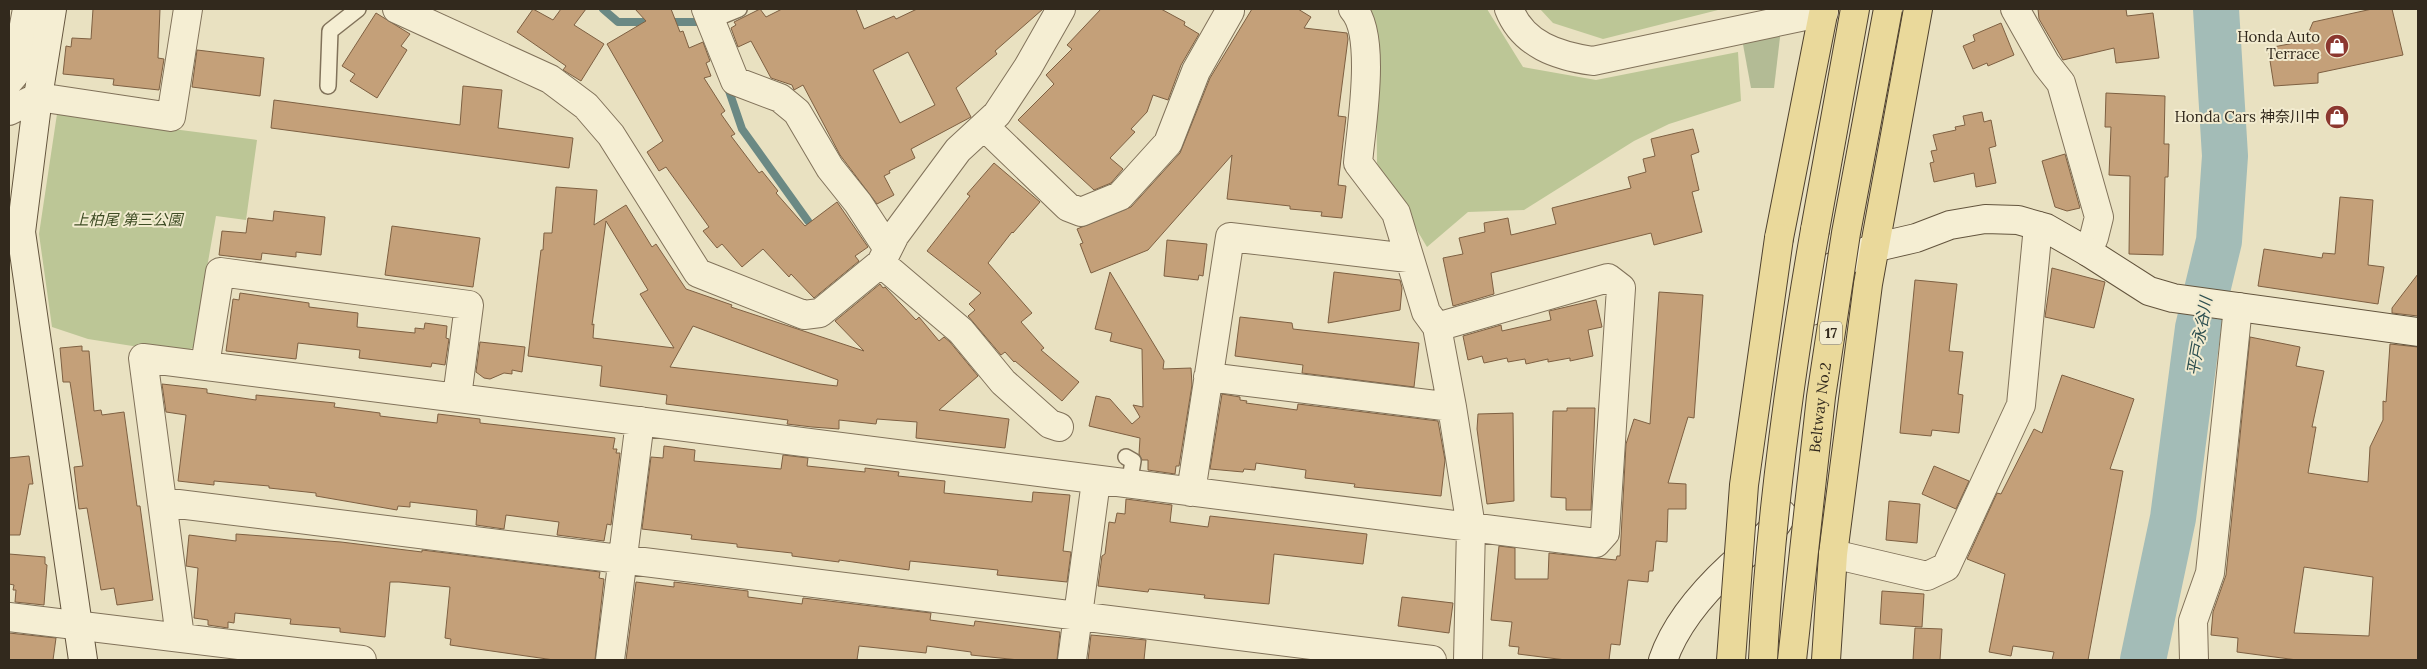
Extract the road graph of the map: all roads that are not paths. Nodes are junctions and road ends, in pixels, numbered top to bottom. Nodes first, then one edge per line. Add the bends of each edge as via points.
1 (27, 9) edge
2 (52, 9) edge
3 (188, 9) edge
4 (358, 9) edge
5 (397, 9) edge
6 (739, 9) edge
7 (1062, 9) edge
8 (1353, 9) edge
9 (1508, 9) edge
10 (1854, 9) edge
11 (1888, 9) edge
12 (1918, 9) edge
13 (2015, 9) edge
14 (1824, 10) edge
15 (1230, 11) dead end
16 (709, 14) edge
17 (9, 81) edge
18 (328, 86) dead end
19 (38, 96) junction
20 (9, 111) edge
21 (984, 126) junction
22 (2038, 226) junction
23 (1873, 248) junction
24 (2088, 252) junction
25 (885, 256) junction
26 (1408, 258) junction
27 (2231, 306) junction
28 (1437, 326) junction
29 (2418, 332) edge
30 (204, 366) junction
31 (1208, 377) junction
32 (457, 397) junction
33 (1452, 407) junction
34 (640, 420) junction
35 (1059, 427) dead end
36 (1126, 457) dead end
37 (1096, 481) junction
38 (1129, 485) junction
39 (1191, 492) junction
40 (162, 502) junction
41 (1471, 527) junction
42 (1833, 554) junction
43 (623, 559) junction
44 (1078, 616) junction
45 (9, 617) edge
46 (79, 627) junction
47 (180, 637) junction
48 (84, 660) edge
49 (362, 660) edge
50 (610, 660) edge
51 (1072, 660) edge
52 (1432, 660) edge
53 (1468, 660) edge
54 (1663, 660) edge
55 (1732, 660) edge
56 (1763, 660) edge
57 (1792, 660) edge
58 (1826, 660) edge
59 (2194, 660) edge

1 - 17 street via 15,74
2 - 19 street
3 - 19 street via 171,117
4 - 18 lane via 330,31
5 - 25 street via 550,79 586,106 611,135 698,273 804,315 820,313
6 - 16 lane
7 - 21 street via 1028,68 997,114
8 - 26 street via 1360,16 1367,61 1358,163 1396,214
9 - 14 street via 1530,39 1564,57 1594,61
10 - 56 main road, 17, bridge via 1781,446
11 - 57 main road, Beltway No.2 / 17, bridge via 1846,232 1821,397
12 - 23 main road
13 - 24 street via 2046,64 2061,83 2099,217
14 - 55 main road, bridge via 1779,238 1744,486
15 - 21 street via 1196,71 1168,143 1120,196 1081,212 1068,207
16 - 25 street via 735,81 780,98 797,112 830,168 858,204
19 - 20 street
19 - 46 street via 21,232
21 - 25 street via 958,150 895,235
22 - 23 street via 2018,220 1985,219 1950,225 1916,238
22 - 24 street
22 - 42 street via 2022,405 1997,452 1946,567 1928,576
23 - 42 main road
23 - 54 street via 1824,271 1815,287 1789,496 1780,520 1704,595 1669,644
24 - 27 street via 2150,290 2185,300
25 - 35 street via 961,331 1003,382 1050,424
26 - 28 street via 1426,312
26 - 31 street via 1230,237
27 - 29 street
27 - 59 street via 2210,572 2193,621
28 - 33 street
28 - 41 street via 1608,278 1621,288 1605,533 1596,543
30 - 32 street
30 - 32 street via 220,272 469,305
30 - 40 street via 143,358
31 - 33 street
31 - 39 street
32 - 34 street
33 - 41 street
34 - 37 street
34 - 43 street
36 - 38 lane via 1133,461
37 - 38 street
37 - 44 street
38 - 39 street
39 - 41 street
40 - 43 street
40 - 47 street
41 - 53 street
42 - 58 main road
43 - 44 street
43 - 50 street
44 - 51 street
44 - 52 street
45 - 46 street
46 - 47 street
46 - 48 street
47 - 49 street

